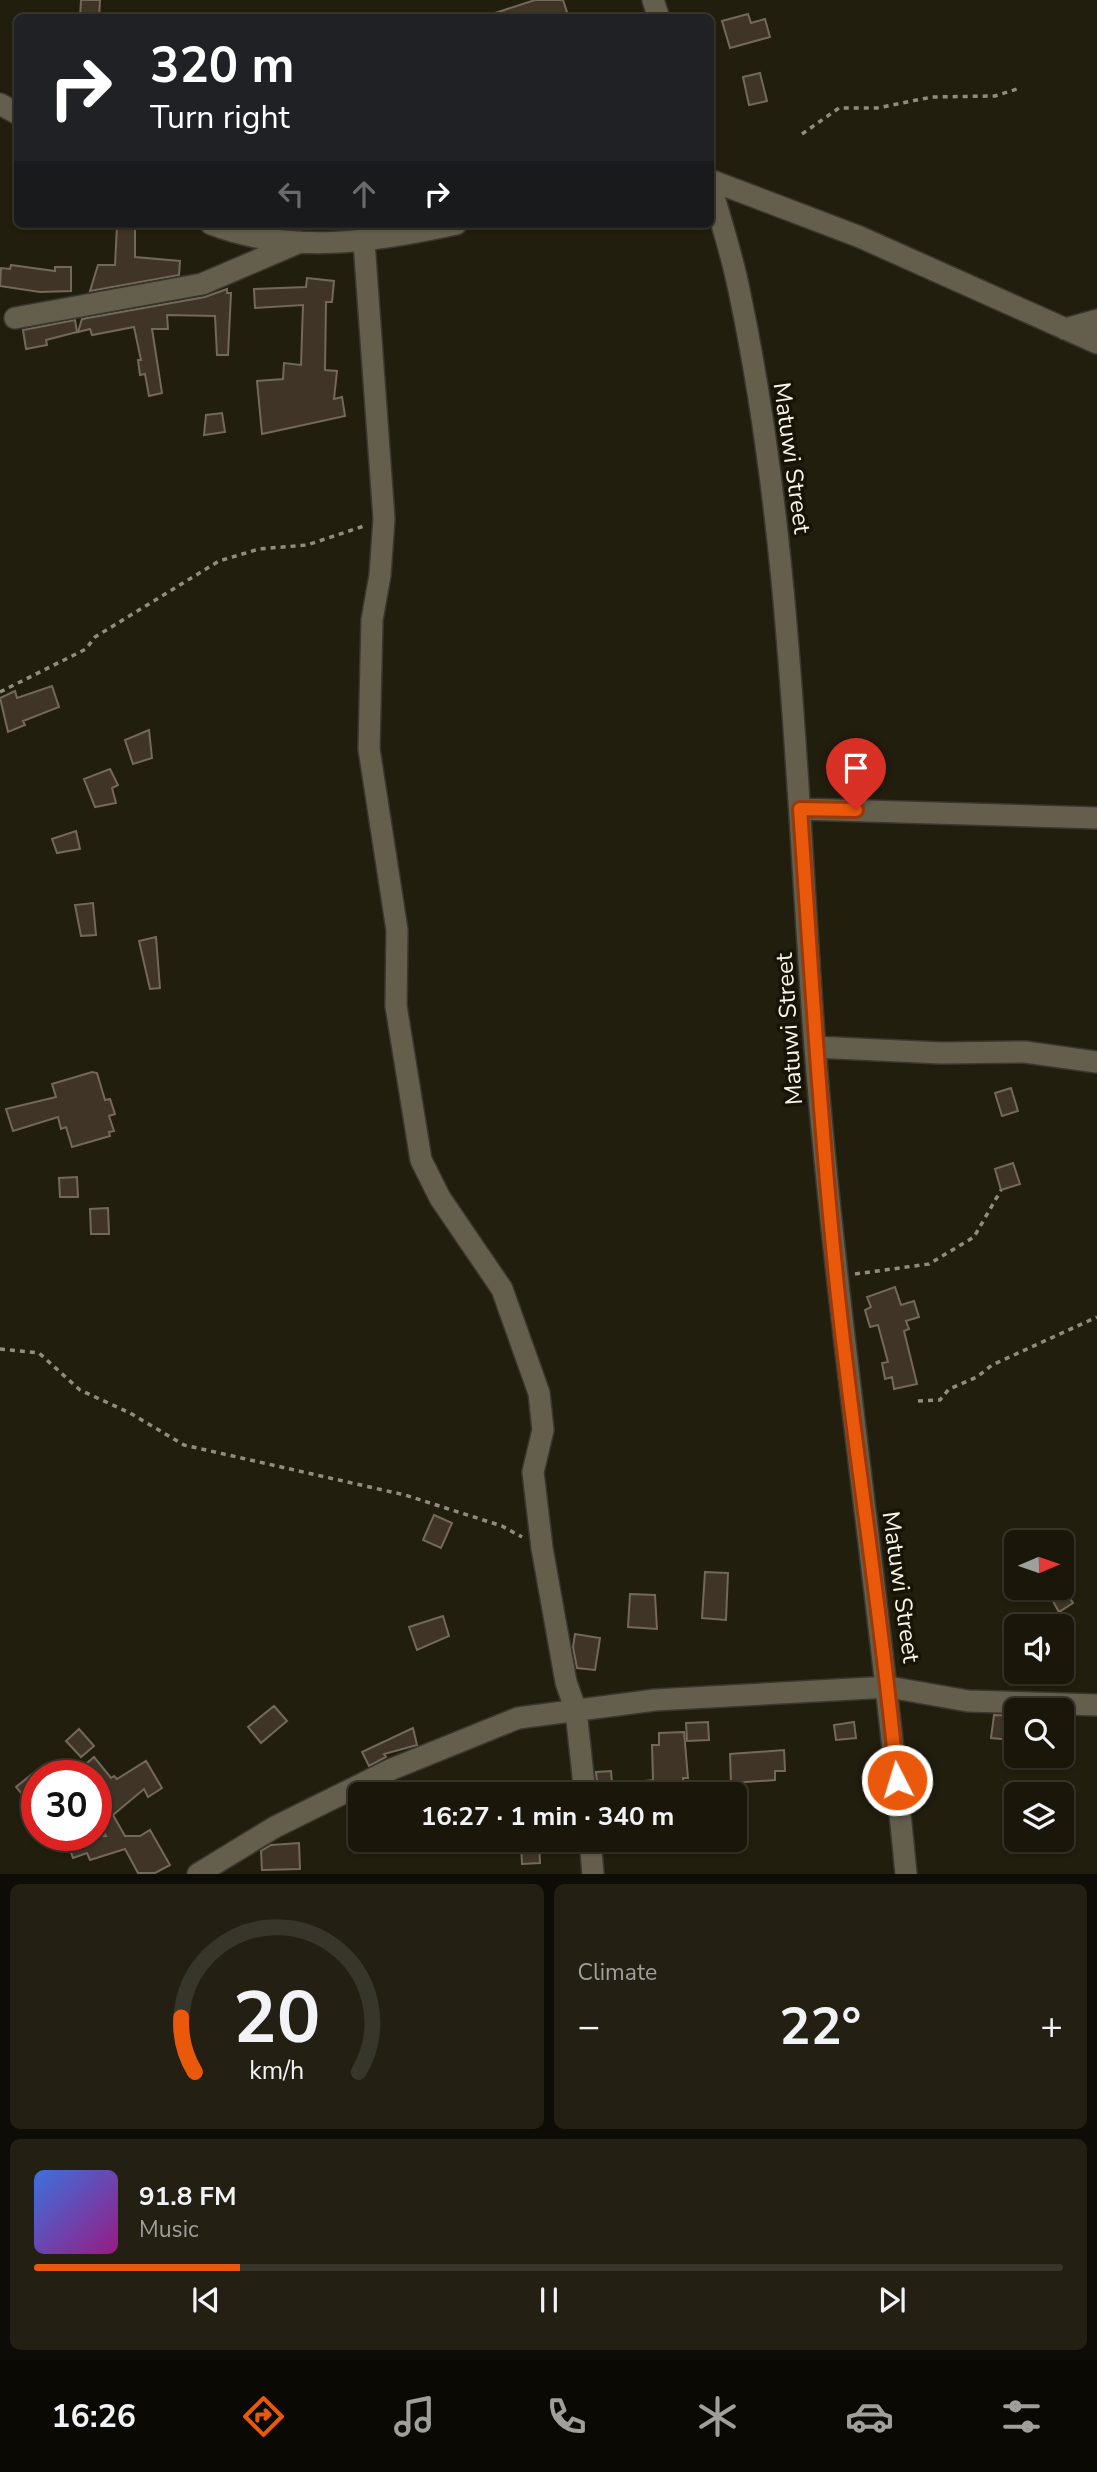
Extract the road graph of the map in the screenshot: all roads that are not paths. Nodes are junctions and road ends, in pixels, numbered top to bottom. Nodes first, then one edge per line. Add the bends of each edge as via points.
1 (714, 182) edge
2 (714, 196) edge
3 (225, 228) edge
4 (436, 228) edge
5 (300, 242) junction
6 (364, 242) junction
7 (15, 318) dead end
8 (1097, 320) edge
9 (1066, 329) junction
10 (1097, 343) edge
11 (800, 809) junction
12 (1097, 818) edge
13 (815, 1047) junction
14 (1097, 1062) edge
15 (889, 1687) junction
16 (1097, 1705) edge
17 (576, 1711) junction
18 (584, 1782) edge
19 (591, 1852) edge
20 (198, 1874) edge
21 (593, 1874) edge
22 (906, 1874) edge

1 - 9 street via 860,237
2 - 11 street, Matuwi Street via 739,289 759,409 785,597
3 - 5 street via 264,239
4 - 6 street
5 - 6 street
5 - 7 street via 202,284
6 - 17 street via 384,519 372,620 369,749 397,930 396,1006 421,1160 440,1198 502,1289 540,1393 543,1430 533,1472 566,1682
8 - 9 street
9 - 10 street
11 - 12 street
11 - 13 street, Matuwi Street
13 - 14 street via 1025,1052
13 - 15 street, Matuwi Street via 836,1277
15 - 16 street via 968,1701
15 - 17 street via 655,1699
15 - 22 street, Matuwi Street
17 - 18 street
17 - 20 street via 518,1718 392,1769 275,1827
19 - 21 street

